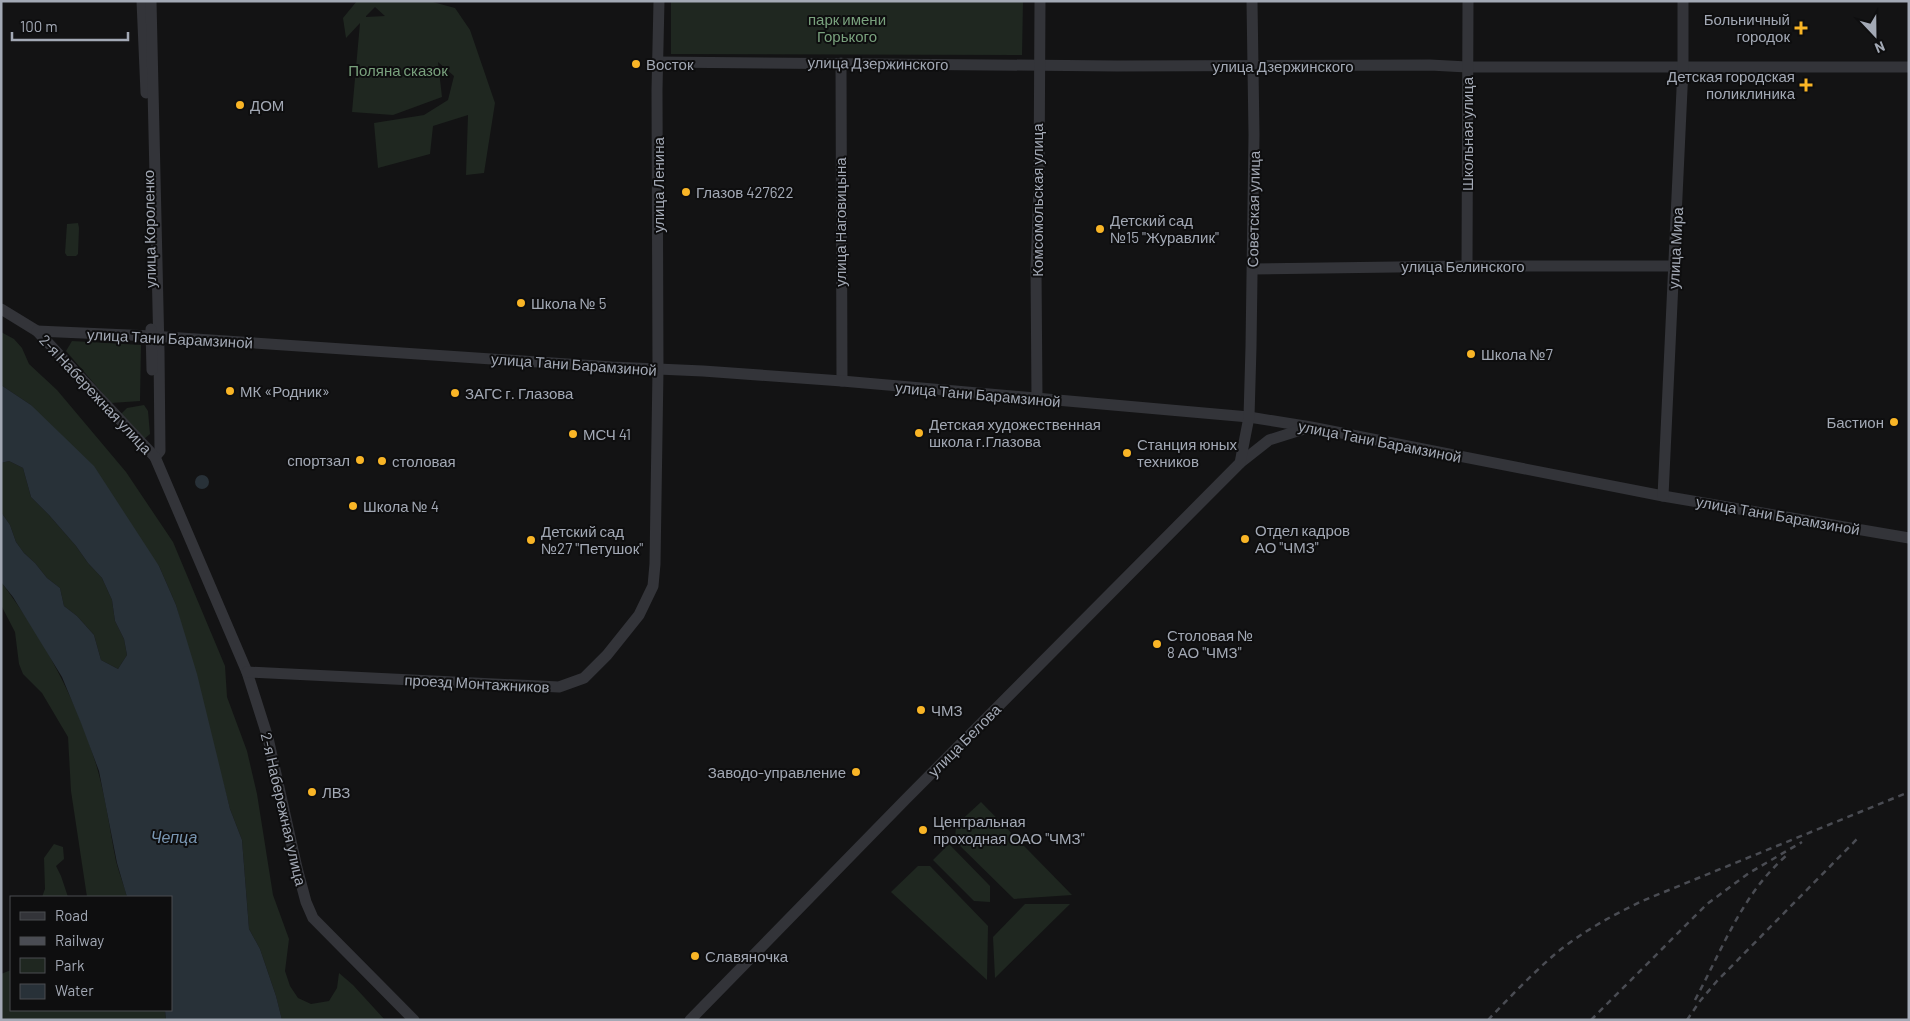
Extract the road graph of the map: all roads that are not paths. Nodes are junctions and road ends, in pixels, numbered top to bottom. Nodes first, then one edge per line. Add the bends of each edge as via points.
1 (142, 1) edge
2 (151, 1) edge
3 (659, 1) edge
4 (1040, 1) edge
5 (1252, 1) edge
6 (1468, 1) edge
7 (1683, 1) edge
8 (658, 62) junction
9 (841, 63) junction
10 (1039, 65) junction
11 (1254, 66) junction
12 (1467, 67) junction
13 (1909, 67) edge
14 (1683, 68) junction
15 (1467, 266) junction
16 (1674, 266) junction
17 (1253, 269) junction
18 (1, 309) edge
19 (37, 331) junction
20 (155, 336) junction
21 (658, 370) junction
22 (842, 381) junction
23 (1037, 399) junction
24 (1249, 417) junction
25 (1311, 427) junction
26 (157, 454) junction
27 (1240, 463) junction
28 (1663, 496) junction
29 (1909, 538) edge
30 (247, 672) junction
31 (414, 1020) edge
32 (690, 1020) edge

1 - 20 street, улица Короленко
2 - 20 street, улица Короленко
3 - 8 street, улица Ленина
4 - 10 street, Комсомольская улица
5 - 11 street, Советская улица
6 - 12 street, Школьная улица
7 - 14 street, улица Мира
8 - 9 street, улица Дзержинского
8 - 21 street, улица Ленина
9 - 10 street, улица Дзержинского
9 - 22 street, улица Наговицына
10 - 11 street, улица Дзержинского
10 - 23 street, Комсомольская улица
11 - 12 street, улица Дзержинского
11 - 17 street, Советская улица
12 - 14 street, улица Дзержинского
12 - 15 street, Школьная улица
13 - 14 street, улица Дзержинского
14 - 16 street, улица Мира
15 - 16 street, улица Белинского
15 - 17 street, улица Белинского
16 - 28 street, улица Мира
17 - 24 street, Советская улица
18 - 19 street
19 - 20 street, улица Тани Барамзиной
19 - 26 street, 2-я Набережная улица
20 - 21 street, улица Тани Барамзиной
20 - 26 street, улица Короленко
20 - 26 street, улица Короленко via 159,351
21 - 22 street, улица Тани Барамзиной
21 - 30 street, проезд Монтажников via 653,586 639,615 608,655 584,678 559,687
22 - 23 street, улица Тани Барамзиной
23 - 24 street, улица Тани Барамзиной
24 - 25 street, улица Тани Барамзиной
24 - 27 street
25 - 27 street, улица Белова via 1269,440
25 - 28 street, улица Тани Барамзиной
26 - 30 street, 2-я Набережная улица via 160,470
27 - 32 street, улица Белова
28 - 29 street, улица Тани Барамзиной
30 - 31 street, 2-я Набережная улица via 268,738 297,868 313,918

